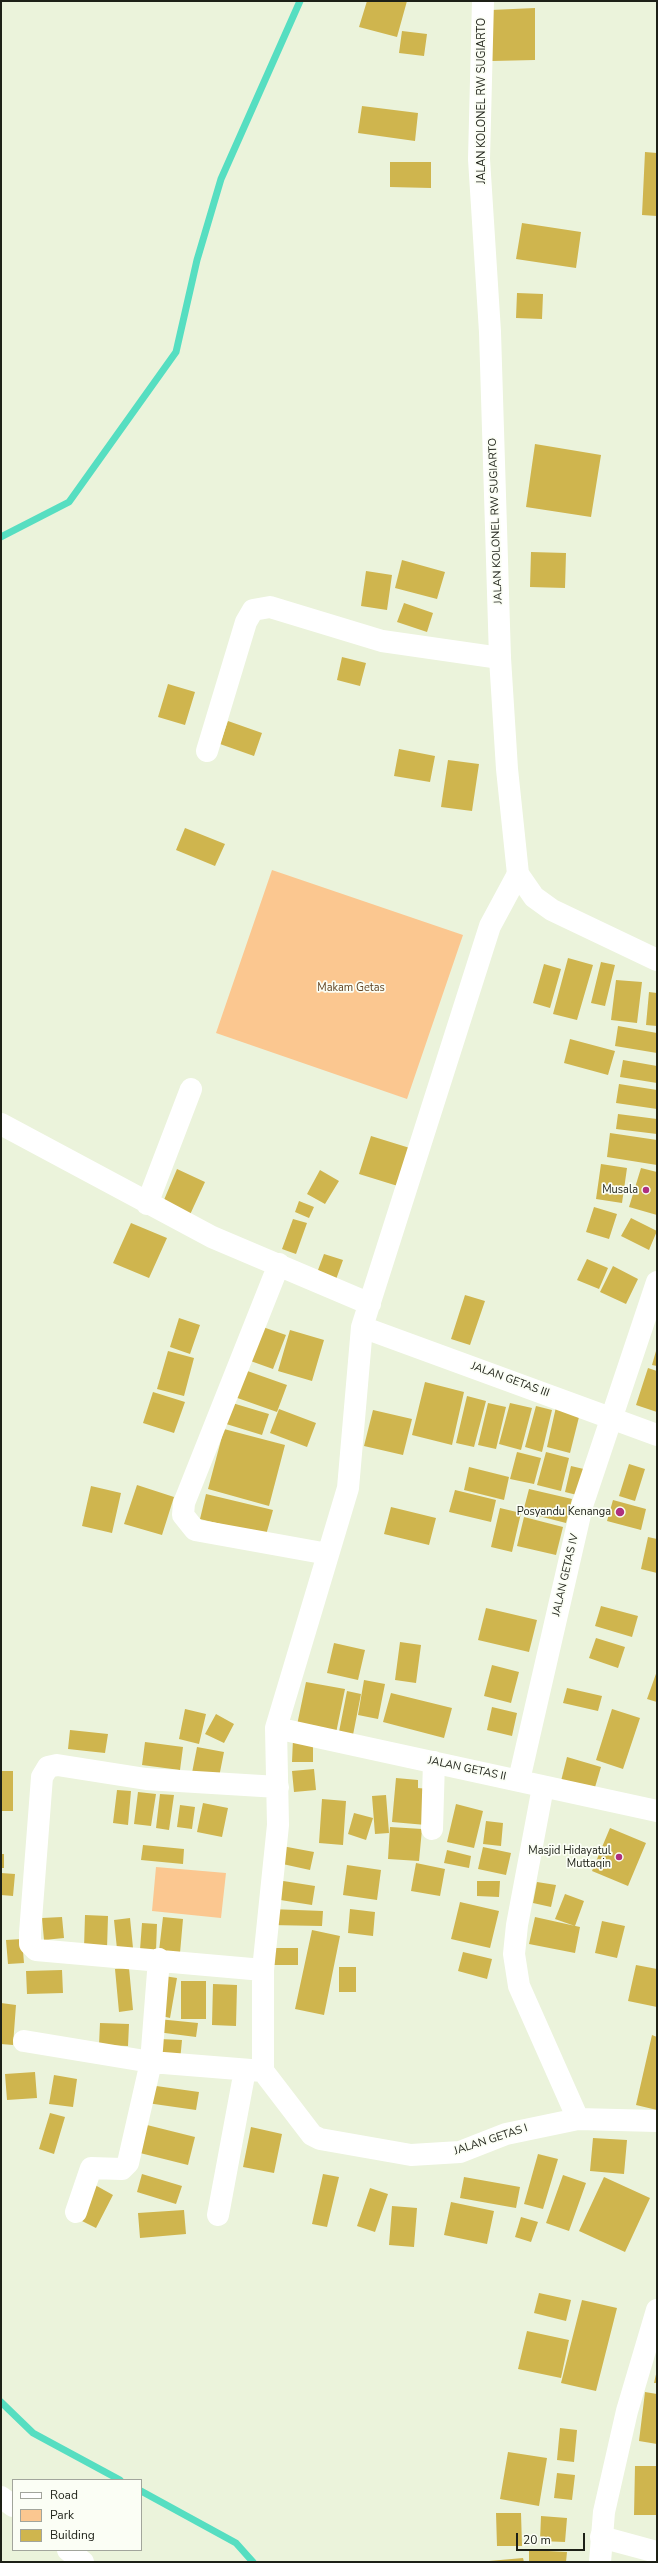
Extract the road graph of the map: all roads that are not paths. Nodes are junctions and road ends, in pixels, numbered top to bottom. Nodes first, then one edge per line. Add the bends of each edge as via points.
1 (483, 1) edge
2 (500, 658) junction
3 (207, 751) dead end
4 (518, 874) junction
5 (657, 960) edge
6 (191, 1089) dead end
7 (1, 1124) edge
8 (147, 1204) junction
9 (279, 1264) junction
10 (657, 1282) edge
11 (370, 1304) junction
12 (362, 1327) junction
13 (613, 1417) junction
14 (657, 1435) edge
15 (328, 1554) junction
16 (276, 1728) junction
17 (434, 1762) junction
18 (519, 1780) junction
19 (278, 1787) junction
20 (543, 1787) junction
21 (657, 1811) edge
22 (432, 1829) dead end
23 (159, 1959) junction
24 (263, 1970) junction
25 (24, 2041) dead end
26 (151, 2062) junction
27 (254, 2070) junction
28 (578, 2119) junction
29 (657, 2121) edge
30 (76, 2212) dead end
31 (218, 2215) dead end
32 (657, 2310) edge
33 (1, 2497) edge
34 (12, 2505) edge
35 (601, 2537) junction
36 (69, 2551) edge
37 (657, 2552) edge
38 (83, 2562) edge
39 (600, 2562) edge

1 - 2 street, JALAN KOLONEL RW SUGIARTO via 479,159 490,332
2 - 3 street via 382,641 270,607 254,610 246,622
2 - 4 street, JALAN KOLONEL RW SUGIARTO via 507,769
4 - 5 street, JALAN KOLONEL RW SUGIARTO via 534,897 552,910
4 - 11 street via 490,926
6 - 8 street
7 - 8 street
8 - 9 street via 212,1237
9 - 11 street
9 - 15 street via 184,1504 183,1515 195,1530
10 - 13 street, JALAN GETAS IV
11 - 12 street
12 - 13 street, JALAN GETAS III
12 - 15 street via 348,1488
13 - 14 street, JALAN GETAS III
13 - 18 street, JALAN GETAS IV via 582,1506
15 - 16 street
16 - 17 street, JALAN GETAS II
16 - 19 street
17 - 18 street, JALAN GETAS II
17 - 22 street
18 - 20 street, JALAN GETAS II
19 - 23 street via 146,1779 57,1765 43,1771 30,1944 36,1950
19 - 24 street via 278,1825
20 - 21 street, JALAN GETAS II
20 - 28 street via 517,1925 514,1954 519,1986
23 - 24 street
23 - 26 street
24 - 27 street
25 - 26 street
26 - 27 street
26 - 30 street via 128,2163 122,2169 91,2168
27 - 28 street, JALAN GETAS I via 312,2135 352,2146 411,2154 446,2154 460,2152 506,2134
27 - 31 street
28 - 29 street, JALAN GETAS I
32 - 35 street via 627,2411 604,2512
33 - 34 street
35 - 37 street
35 - 39 street
36 - 38 street

